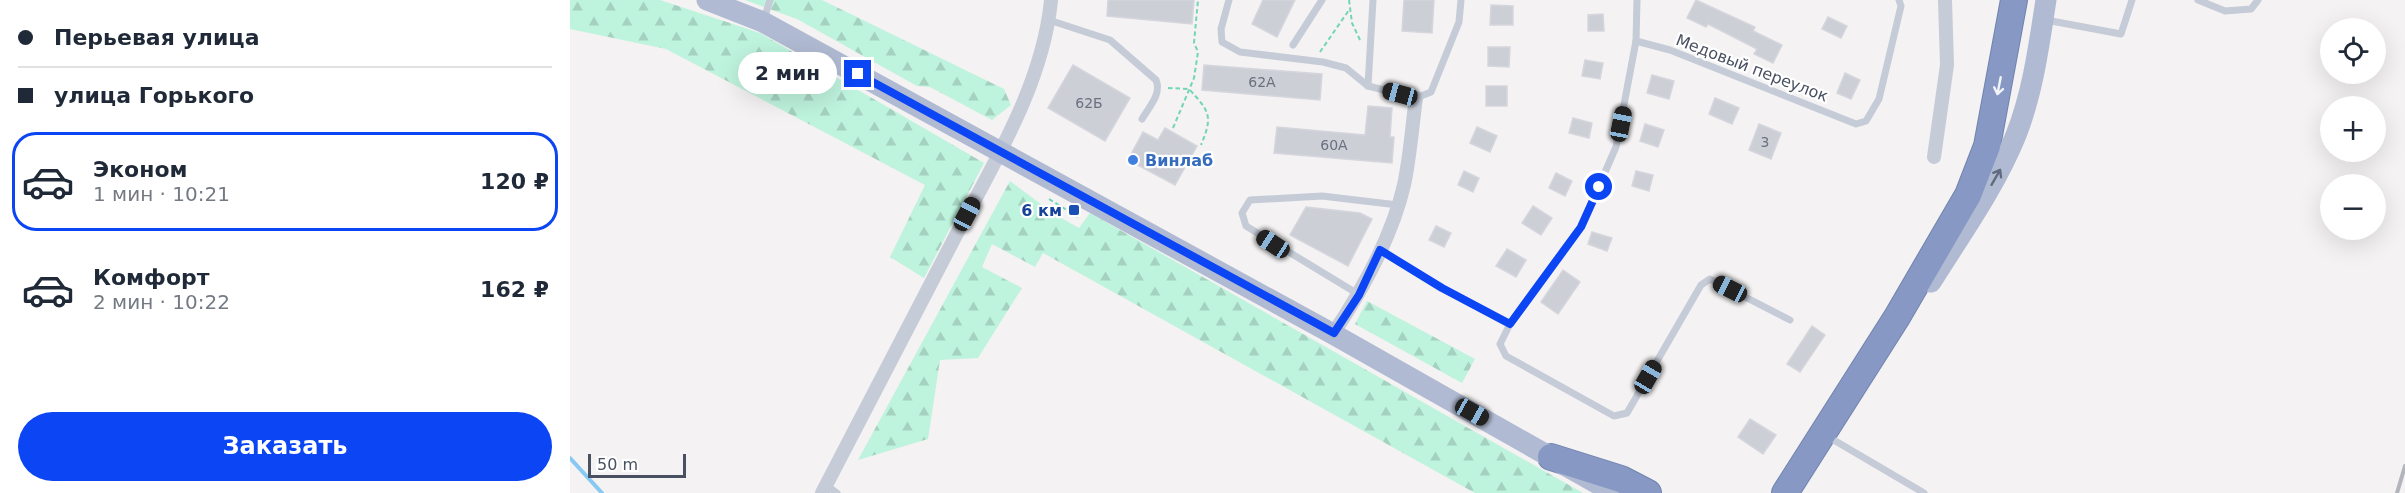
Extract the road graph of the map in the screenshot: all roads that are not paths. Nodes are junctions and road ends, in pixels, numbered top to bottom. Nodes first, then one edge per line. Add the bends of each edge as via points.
1 (707, 0) edge
2 (770, 0) edge
3 (1051, 0) edge
4 (1230, 0) edge
5 (1322, 0) edge
6 (1373, 0) edge
7 (1461, 0) edge
8 (1637, 0) edge
9 (1899, 0) edge
10 (1945, 0) edge
11 (2014, 0) edge
12 (2132, 0) edge
13 (2198, 0) edge
14 (2258, 0) edge
15 (2045, 10) edge
16 (1049, 20) junction
17 (763, 22) junction
18 (1636, 41) junction
19 (1293, 45) dead end
20 (1368, 86) junction
21 (1416, 98) junction
22 (1142, 119) dead end
23 (1000, 151) junction
24 (1934, 157) dead end
25 (1398, 205) junction
26 (1380, 250) junction
27 (1359, 295) junction
28 (1790, 320) dead end
29 (1510, 324) junction
30 (1334, 333) junction
31 (1856, 382) junction
32 (1832, 439) junction
33 (1551, 457) junction
34 (828, 490) edge
35 (1614, 493) edge
36 (1648, 493) edge
37 (1776, 493) edge
38 (1785, 493) edge
39 (1798, 493) edge
40 (1924, 493) edge

1 - 17 main road
2 - 17 lane
3 - 16 street
4 - 20 lane via 1221,29 1222,42 1230,48 1346,68
5 - 19 lane
6 - 20 lane
7 - 21 lane via 1459,22 1431,92
8 - 18 lane
9 - 18 lane, Медовый переулок via 1901,6 1879,99 1866,121 1856,124 1670,50
10 - 24 street via 1947,65
11 -> 31 highway via 1987,146 1968,195
12 - 15 lane via 2121,34
13 - 14 lane via 2225,10 2251,9
32 -> 15 main road via 2002,166 2036,64
16 - 22 lane via 1110,40 1156,80 1159,87
16 - 23 street via 1038,63
17 - 23 main road
18 - 29 lane via 1616,147 1590,207 1581,227
20 - 21 lane
21 - 25 street
23 - 30 main road
23 - 34 street
25 - 26 street
25 - 27 lane via 1322,196 1274,198 1250,200 1242,213 1246,226
26 - 27 street
26 - 29 lane
27 - 30 street
28 - 29 lane via 1710,279 1701,285 1627,414 1614,416 1506,356 1500,344
30 - 33 main road
31 - 37 highway via 1837,403
31 - 38 highway
32 - 39 main road
32 - 40 lane
33 - 35 main road
33 - 36 highway via 1621,479

